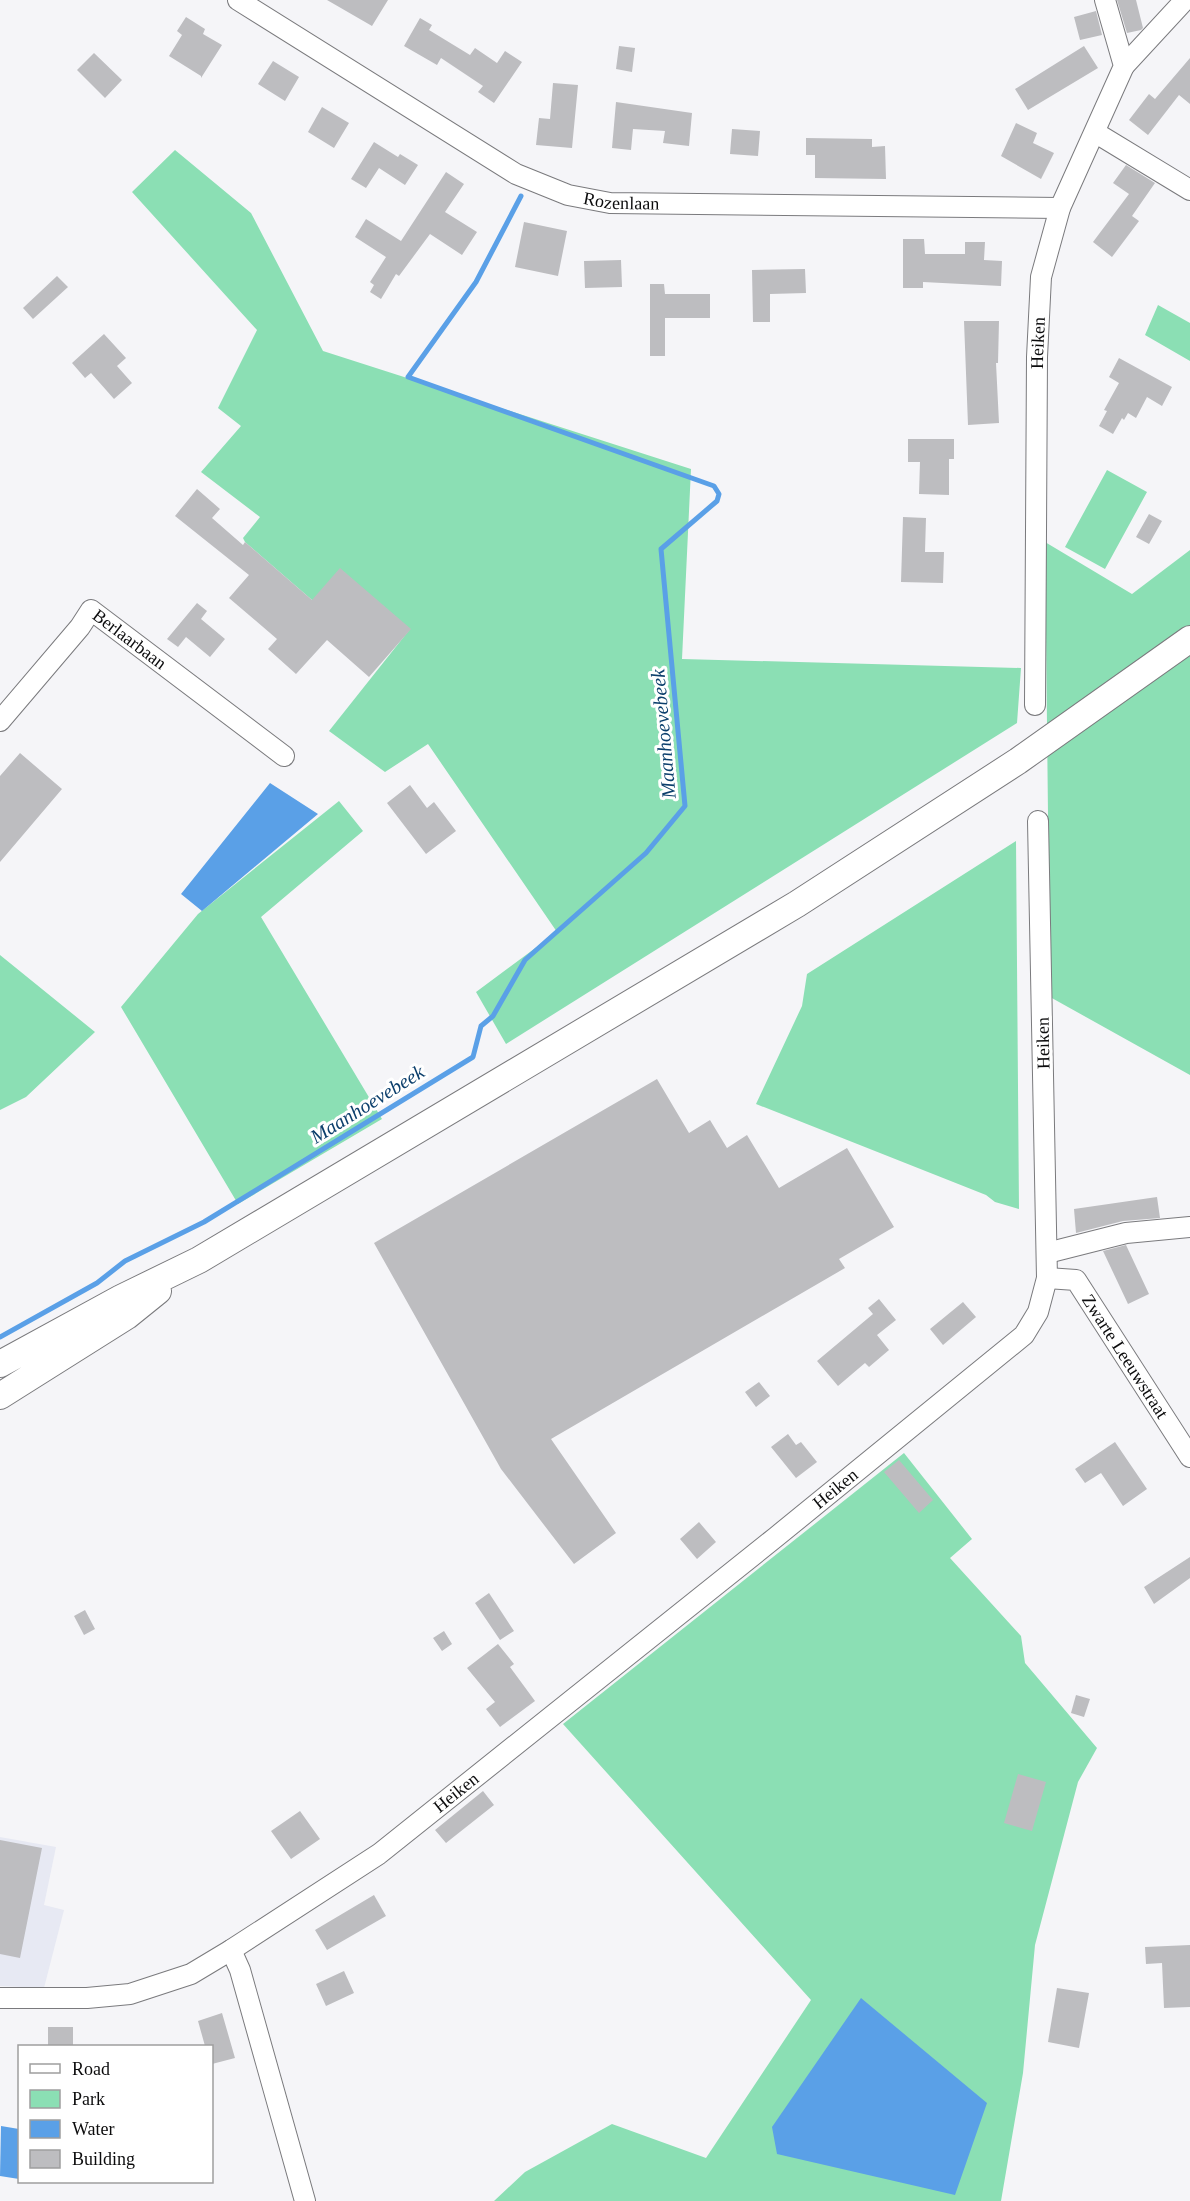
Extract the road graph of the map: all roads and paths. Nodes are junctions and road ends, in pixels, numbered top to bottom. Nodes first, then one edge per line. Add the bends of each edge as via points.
1 (238, 0) edge
2 (1105, 0) edge
3 (1185, 0) edge
4 (1125, 66) junction
5 (1096, 133) junction
6 (1190, 190) edge
7 (1060, 208) junction
8 (1190, 639) edge
9 (1035, 705) dead end
10 (0, 721) edge
11 (284, 756) dead end
12 (1038, 821) dead end
13 (1190, 1227) edge
14 (1047, 1253) junction
15 (199, 1260) junction
16 (1047, 1278) junction
17 (0, 1364) edge
18 (0, 1396) edge
19 (1190, 1457) edge
20 (231, 1950) junction
21 (0, 1998) edge
22 (305, 2201) edge

1 - 7 street, Rozenlaan via 516,174 568,195 610,203
2 - 4 street
3 - 4 street, Heiken
4 - 5 street, Heiken
5 - 6 street
5 - 7 street, Heiken
7 - 9 street, Heiken via 1041,277
8 - 15 main road via 1054,737 797,904
10 - 11 street, Berlaarbaan via 91,610
12 - 14 street, Heiken
13 - 14 street via 1126,1233
14 - 16 street, Heiken
15 - 17 main road
15 - 18 main road via 127,1316
16 - 19 street, Zwarte Leeuwstraat via 1076,1281
16 - 20 street, Heiken via 1038,1312 1024,1335 1006,1351 378,1854
20 - 21 street, Heiken via 191,1974 130,1994
20 - 22 street

